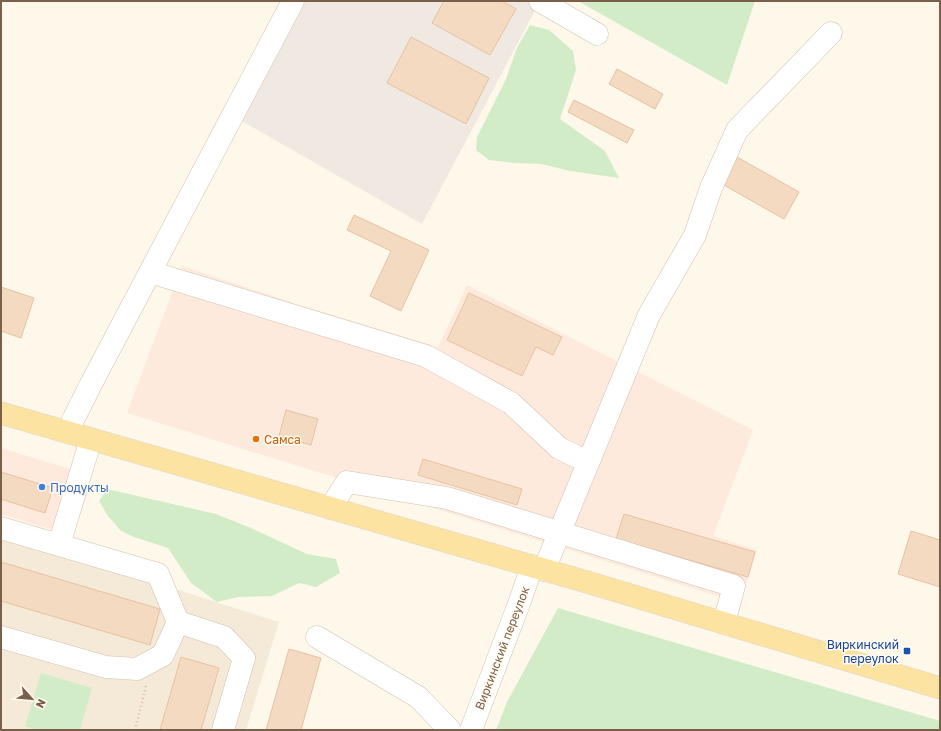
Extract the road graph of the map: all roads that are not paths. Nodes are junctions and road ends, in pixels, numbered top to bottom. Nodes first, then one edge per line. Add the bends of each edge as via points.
1 (293, 1) edge
2 (540, 1) edge
3 (597, 34) dead end
4 (831, 34) dead end
5 (150, 272) junction
6 (1, 413) edge
7 (67, 432) junction
8 (91, 439) junction
9 (588, 462) junction
10 (330, 508) junction
11 (1, 528) edge
12 (559, 531) junction
13 (60, 545) junction
14 (538, 568) junction
15 (178, 622) junction
16 (724, 623) junction
17 (1, 637) edge
18 (317, 637) dead end
19 (940, 688) edge
20 (223, 730) edge
21 (450, 730) edge
22 (471, 730) edge

1 - 5 street
2 - 3 street
4 - 9 street, Виркинский переулок via 737,130 711,188 695,235 649,315
5 - 7 street
5 - 9 street via 426,356 511,403 559,448
6 - 7 main road
7 - 8 main road
8 - 10 main road
8 - 13 street
9 - 12 street, Виркинский переулок
10 - 12 street via 347,482 447,498
10 - 14 main road
11 - 13 street
12 - 14 street, Виркинский переулок
12 - 16 street via 734,586
13 - 15 street via 158,574
14 - 16 main road
14 - 22 street, Виркинский переулок via 520,601
15 - 17 street via 164,655 137,669 106,667
15 - 20 street via 224,637 244,658
16 - 19 main road
18 - 21 street via 418,697

